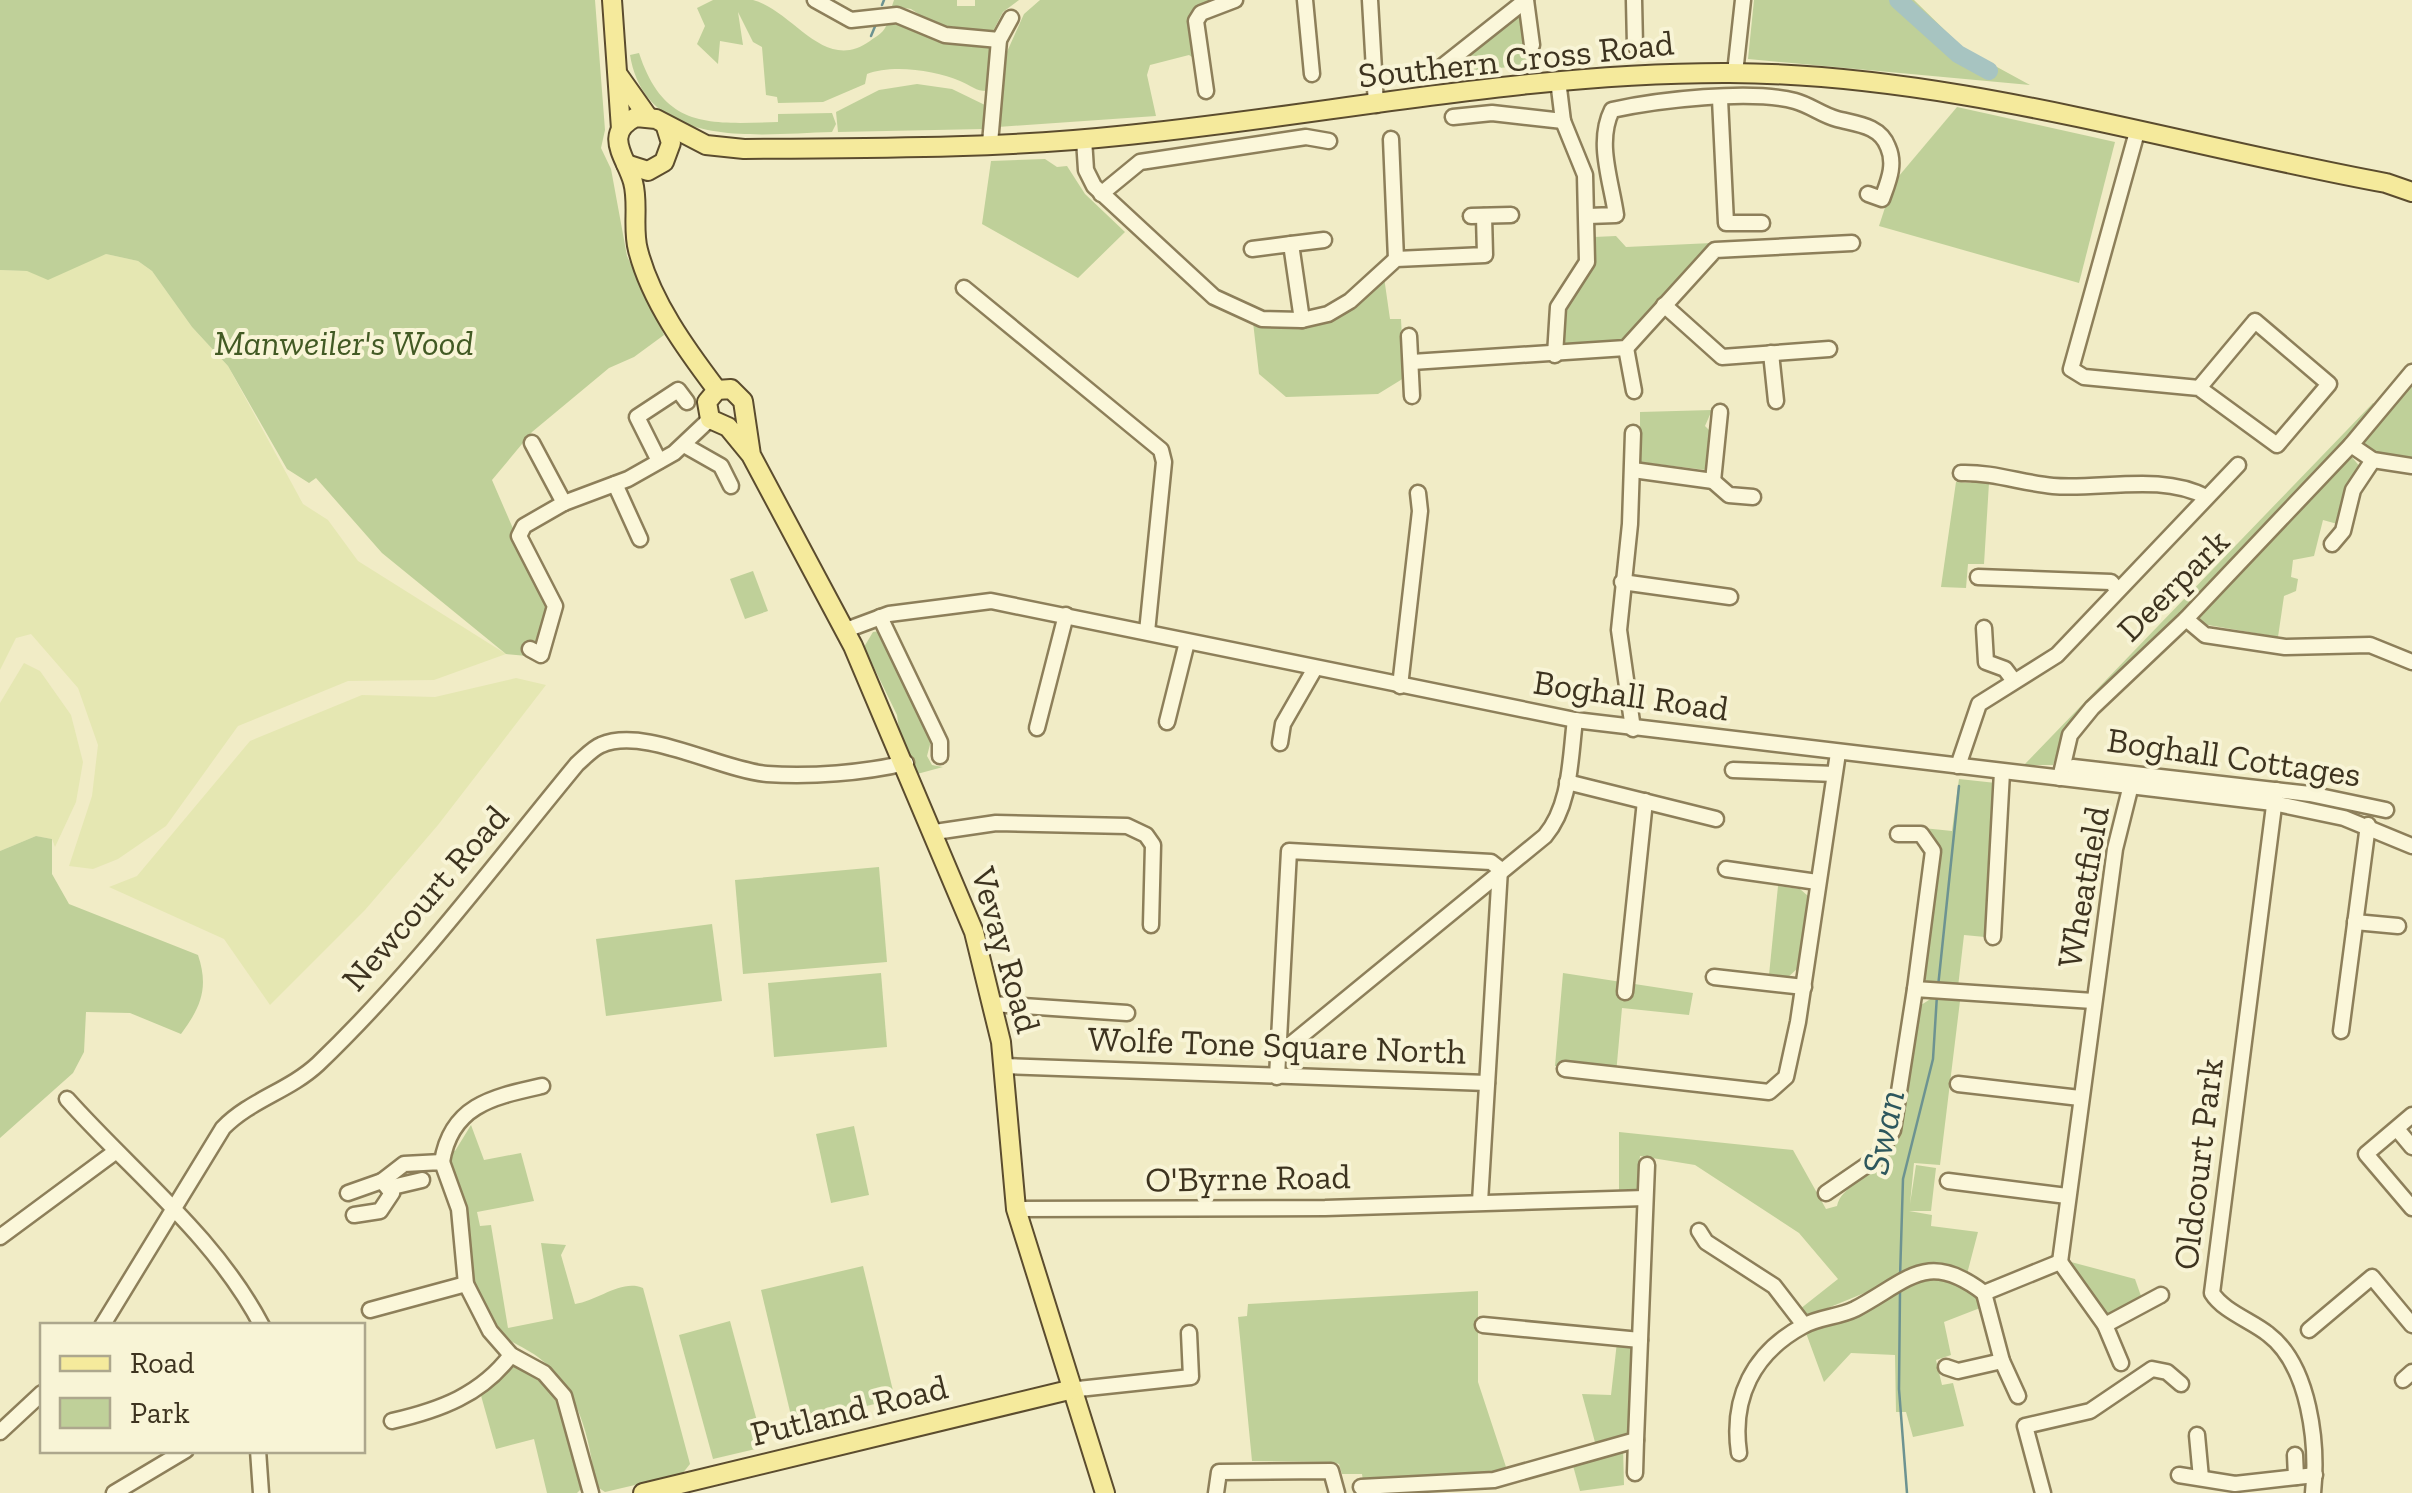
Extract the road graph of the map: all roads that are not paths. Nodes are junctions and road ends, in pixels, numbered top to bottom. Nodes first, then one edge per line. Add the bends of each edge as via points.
1 (612, 0) edge
2 (814, 0) edge
3 (1235, 0) edge
4 (1305, 0) edge
5 (1370, 0) edge
6 (1526, 0) edge
7 (1634, 0) edge
8 (1743, 0) edge
9 (1012, 18) dead end
10 (999, 40) junction
11 (1532, 45) dead end
12 (1635, 46) dead end
13 (1439, 70) dead end
14 (616, 71) junction
15 (1735, 73) junction
16 (1312, 74) dead end
17 (1558, 80) junction
18 (1206, 91) dead end
19 (1720, 99) junction
20 (1376, 104) junction
21 (648, 117) junction
22 (1453, 117) dead end
23 (1563, 122) junction
24 (666, 128) junction
25 (621, 130) junction
26 (2137, 132) junction
27 (1084, 139) junction
28 (1391, 139) dead end
29 (1329, 141) dead end
30 (990, 143) junction
31 (706, 145) junction
32 (663, 161) junction
33 (626, 164) junction
34 (2412, 181) edge
35 (2386, 182) junction
36 (2412, 192) edge
37 (1101, 194) junction
38 (1868, 194) dead end
39 (637, 211) junction
40 (1511, 215) dead end
41 (1588, 216) junction
42 (1762, 223) dead end
43 (1324, 240) dead end
44 (1852, 243) dead end
45 (1291, 244) junction
46 (1252, 248) dead end
47 (1396, 260) junction
48 (964, 288) dead end
49 (1664, 305) junction
50 (1302, 320) junction
51 (1408, 336) dead end
52 (1626, 348) junction
53 (1829, 349) dead end
54 (1771, 353) junction
55 (1555, 354) junction
56 (1412, 362) junction
57 (2412, 372) edge
58 (2199, 388) junction
59 (717, 390) junction
60 (1634, 391) dead end
61 (1412, 396) dead end
62 (687, 402) dead end
63 (1776, 402) dead end
64 (1720, 412) dead end
65 (710, 420) junction
66 (735, 422) junction
67 (1633, 433) dead end
68 (532, 443) dead end
69 (684, 445) junction
70 (2351, 446) junction
71 (2374, 460) junction
72 (659, 461) junction
73 (2238, 465) dead end
74 (2412, 466) edge
75 (1633, 470) junction
76 (1961, 472) dead end
77 (1712, 481) junction
78 (615, 484) junction
79 (730, 486) dead end
80 (1418, 493) dead end
81 (1754, 497) dead end
82 (2206, 498) junction
83 (564, 503) junction
84 (640, 539) dead end
85 (2332, 544) dead end
86 (1978, 577) dead end
87 (1622, 582) junction
88 (2117, 589) junction
89 (1730, 597) dead end
90 (1066, 616) junction
91 (880, 617) junction
92 (2186, 619) junction
93 (1984, 628) dead end
94 (846, 630) junction
95 (1146, 632) junction
96 (1187, 642) junction
97 (530, 649) dead end
98 (2412, 662) edge
99 (1314, 670) junction
100 (2014, 681) junction
101 (1400, 686) junction
102 (1575, 720) junction
103 (1167, 722) dead end
104 (1037, 728) dead end
105 (1633, 729) junction
106 (1280, 743) dead end
107 (1838, 753) junction
108 (940, 756) dead end
109 (906, 764) junction
110 (1958, 766) junction
111 (2073, 767) dead end
112 (1733, 770) dead end
113 (2002, 772) junction
114 (1834, 774) junction
115 (2060, 778) junction
116 (1568, 782) junction
117 (2164, 783) junction
118 (2132, 785) junction
119 (2274, 797) junction
120 (1644, 801) junction
121 (2367, 806) junction
122 (2386, 810) dead end
123 (1716, 819) dead end
124 (2365, 825) junction
125 (935, 832) junction
126 (1898, 834) dead end
127 (2412, 846) edge
128 (1495, 866) junction
129 (1726, 869) dead end
130 (1818, 882) junction
131 (2355, 922) junction
132 (1150, 925) dead end
133 (2398, 926) dead end
134 (1993, 937) dead end
135 (1714, 977) dead end
136 (1804, 986) junction
137 (1922, 990) junction
138 (1625, 992) dead end
139 (2093, 1000) junction
140 (992, 1004) junction
141 (1127, 1013) dead end
142 (2341, 1031) dead end
143 (1280, 1054) junction
144 (1004, 1066) junction
145 (1565, 1069) dead end
146 (1277, 1076) junction
147 (1488, 1083) junction
148 (1958, 1084) dead end
149 (542, 1086) dead end
150 (2080, 1098) junction
151 (67, 1099) dead end
152 (2412, 1115) edge
153 (2397, 1129) junction
154 (2412, 1147) edge
155 (115, 1152) junction
156 (442, 1162) junction
157 (1647, 1164) dead end
158 (422, 1180) dead end
159 (1948, 1181) dead end
160 (385, 1184) junction
161 (348, 1193) dead end
162 (1826, 1193) dead end
163 (2066, 1196) junction
164 (1645, 1198) junction
165 (1480, 1202) junction
166 (176, 1208) junction
167 (2412, 1208) edge
168 (1016, 1209) junction
169 (354, 1216) dead end
170 (1699, 1231) dead end
171 (0, 1238) edge
172 (2060, 1262) junction
173 (466, 1284) junction
174 (1984, 1293) junction
175 (2162, 1295) dead end
176 (370, 1310) dead end
177 (104, 1323) edge
178 (260, 1323) edge
179 (1483, 1325) dead end
180 (1804, 1325) junction
181 (2105, 1325) junction
182 (2412, 1325) edge
183 (2309, 1330) dead end
184 (1189, 1333) dead end
185 (1640, 1340) junction
186 (511, 1355) junction
187 (2002, 1362) junction
188 (2122, 1363) dead end
189 (1946, 1367) dead end
190 (2180, 1384) dead end
191 (1070, 1390) junction
192 (40, 1395) edge
193 (2018, 1396) dead end
194 (392, 1421) dead end
195 (0, 1432) edge
196 (2197, 1434) dead end
197 (1636, 1440) junction
198 (181, 1453) edge
199 (258, 1453) edge
200 (1739, 1453) dead end
201 (2295, 1455) dead end
202 (1635, 1474) dead end
203 (2179, 1475) dead end
204 (2314, 1475) junction
205 (2296, 1477) junction
206 (2201, 1478) junction
207 (1361, 1487) dead end
208 (1444, 1488) edge
209 (114, 1493) edge
210 (261, 1493) edge
211 (590, 1493) edge
212 (644, 1493) edge
213 (1105, 1493) edge
214 (1216, 1493) edge
215 (1337, 1493) edge
216 (2044, 1493) edge
217 (2313, 1493) edge

1 - 14 main road
2 - 10 street via 851,20 897,14 945,36
3 - 18 street via 1196,21
4 - 16 street
5 - 20 street
6 - 11 street
6 - 13 street
7 - 12 street
8 - 15 street
9 - 10 street
10 - 30 street
14 - 21 main road
14 - 25 main road
15 - 17 main road, Southern Cross Road
15 - 26 main road, Southern Cross Road via 1946,93
17 - 20 main road, Southern Cross Road
17 - 23 street
19 - 38 street via 1797,101 1875,130 1888,146 1892,169 1882,199
19 - 41 street via 1612,110 1602,139 1616,222
19 - 42 street via 1726,223
20 - 27 main road, Southern Cross Road
21 - 24 main road
21 - 25 main road
22 - 23 street
23 - 41 street via 1585,175
24 - 31 main road, Southern Cross Road
24 - 32 main road
25 - 33 main road via 618,150
26 - 35 main road, Southern Cross Road
26 - 58 street via 2072,369 2084,377
27 - 30 main road, Southern Cross Road
27 - 37 street via 1086,170
28 - 47 street
29 - 37 street via 1306,138 1140,162
30 - 31 main road, Southern Cross Road via 744,150
31 - 32 main road, Southern Cross Road
32 - 33 main road via 642,171
32 - 39 main road
33 - 39 main road, Vevay Road
34 - 35 main road, Southern Cross Road
35 - 36 main road, Southern Cross Road
37 - 50 street via 1214,297 1262,319
39 - 59 main road, Vevay Road via 635,236 652,288
40 - 47 street via 1478,216 1484,256
41 - 55 street via 1587,262 1558,307
43 - 45 street
44 - 49 street via 1715,250
45 - 46 street
45 - 50 street
47 - 50 street via 1350,301
48 - 95 street via 1161,450
49 - 52 street
49 - 54 street via 1722,357
51 - 56 street
52 - 55 street
52 - 60 street
53 - 54 street
54 - 63 street
55 - 56 street
56 - 61 street
57 - 70 street, Deerpark
58 - 58 street via 2277,445 2329,384 2255,321
59 - 65 main road via 707,402
59 - 66 main road, Vevay Road via 739,394 744,404
62 - 72 street via 678,390 637,417
64 - 77 street
65 - 66 main road
65 - 69 street
66 - 94 main road, Vevay Road
67 - 75 street
68 - 83 street
69 - 72 street
69 - 79 street via 721,466
70 - 71 street
70 - 92 street, Deerpark
71 - 74 street
71 - 85 street via 2353,490 2343,530
72 - 78 street
73 - 82 street
75 - 77 street
75 - 87 street
76 - 82 street via 2052,486 2142,484 2193,490
77 - 81 street via 1729,495
78 - 83 street
78 - 84 street
80 - 101 street
82 - 88 street
83 - 97 street via 524,526 519,536 554,606 541,655
86 - 88 street via 2111,582
87 - 89 street
87 - 105 street via 1618,630
88 - 100 street via 2057,655
90 - 91 street, Boghall Road via 978,600
90 - 95 street, Boghall Road
90 - 104 street
91 - 94 street, Boghall Road
91 - 108 street via 940,742
92 - 98 street via 2205,635 2300,648 2370,646
92 - 115 street, Deerpark via 2092,708 2070,736
93 - 100 street via 1986,662
94 - 109 main road, Vevay Road
95 - 96 street, Boghall Road
96 - 99 street, Boghall Road
96 - 103 street
99 - 101 street, Boghall Road
99 - 106 street via 1283,724
100 - 110 street via 1975,710
101 - 102 street, Boghall Road
102 - 105 street, Boghall Road
102 - 116 street
105 - 107 street, Boghall Road
107 - 110 street, Boghall Road
107 - 114 street
109 - 125 main road, Vevay Road
109 - 166 street, Newcourt Road via 768,774 658,744 600,745 568,774 423,958 316,1066 223,1128
110 - 113 street, Boghall Road
111 - 117 street, Boghall Cottages
112 - 114 street
113 - 115 street, Boghall Road
113 - 134 street
114 - 130 street
115 - 118 street, Boghall Road
116 - 120 street
116 - 128 street via 1558,821
117 - 118 street, Boghall Road
117 - 119 street, Boghall Road
118 - 139 street, Wheatfield via 2115,850
119 - 121 street, Boghall Cottages
119 - 124 street, Boghall Road
119 - 204 street, Oldcourt Park via 2212,1293 2282,1346 2306,1405
120 - 123 street
120 - 138 street
121 - 122 street, Boghall Cottages
121 - 124 street
124 - 127 street, Boghall Road
124 - 131 street
125 - 132 street via 996,824 1127,826 1153,845
125 - 140 main road, Vevay Road via 974,932
126 - 137 street via 1920,834 1933,851
128 - 143 street
128 - 143 street via 1289,852
128 - 147 street
129 - 130 street
130 - 136 street
131 - 133 street
131 - 142 street
135 - 136 street
136 - 145 street via 1786,1077 1769,1092
137 - 139 street, Wheatfield
137 - 162 street via 1893,1130 1877,1158
139 - 150 street, Wheatfield
140 - 141 street
140 - 144 main road, Vevay Road
143 - 146 street
144 - 146 street, Wolfe Tone Square North
144 - 168 main road, Vevay Road
146 - 147 street, Wolfe Tone Square North
147 - 165 street
148 - 150 street
149 - 156 street via 473,1109 446,1139
150 - 163 street, Wheatfield
151 - 155 street
152 - 153 street
153 - 154 street
153 - 167 street via 2366,1154
155 - 166 street
155 - 171 street
156 - 160 street via 404,1164
156 - 173 street via 458,1209
157 - 164 street
158 - 160 street
159 - 163 street
160 - 161 street
160 - 169 street via 392,1193 380,1211
163 - 172 street, Wheatfield
164 - 165 street, O'Byrne Road
164 - 185 street
165 - 168 street, O'Byrne Road
166 - 177 street, Newcourt Road
166 - 178 street
168 - 191 main road, Vevay Road
170 - 180 street via 1774,1286
172 - 174 street
172 - 181 street
173 - 176 street
173 - 186 street
174 - 180 street via 1956,1272 1928,1271 1854,1309
174 - 187 street
175 - 181 street
179 - 185 street
180 - 200 street via 1760,1360 1740,1394
181 - 188 street
182 - 183 street via 2372,1277
184 - 191 street via 1191,1377
185 - 197 street
186 - 194 street via 470,1394
186 - 211 street via 544,1373 564,1396
187 - 189 street via 1958,1371
187 - 193 street
190 - 216 street via 2152,1369 2090,1410 2025,1426
191 - 212 main road, Putland Road
191 - 213 main road, Vevay Road
192 - 195 street
196 - 206 street
197 - 202 street
197 - 208 street
198 - 209 street
199 - 210 street
201 - 205 street
203 - 206 street
204 - 205 street
204 - 217 street, Oldcourt Park
205 - 206 street via 2235,1484
207 - 208 street
214 - 215 street via 1219,1472 1251,1470 1332,1471

